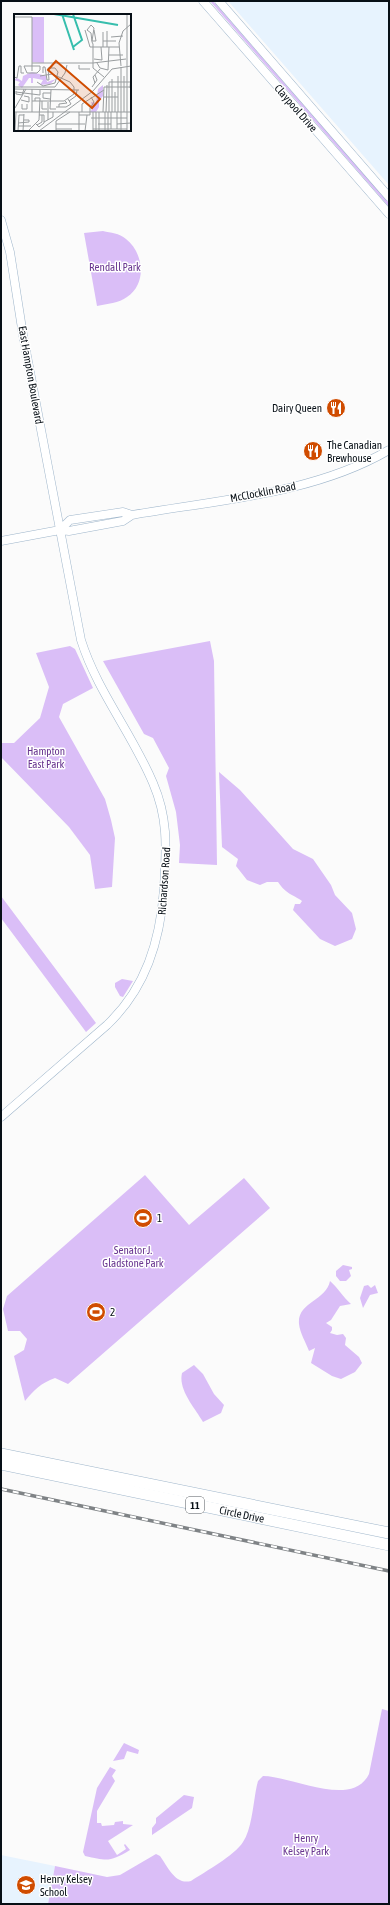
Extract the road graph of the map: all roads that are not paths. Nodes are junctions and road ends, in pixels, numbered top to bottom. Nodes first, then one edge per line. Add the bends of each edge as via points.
1 (203, 1) edge
2 (219, 1) edge
3 (389, 196) edge
4 (389, 214) edge
5 (1, 220) edge
6 (389, 450) edge
7 (60, 530) junction
8 (1, 541) edge
9 (1, 1117) edge
10 (1, 1454) edge
11 (1, 1464) edge
12 (389, 1533) edge
13 (389, 1545) edge

1 - 4 street, Claypool Drive
2 - 3 street, Claypool Drive
5 - 7 street, East Hampton Boulevard via 10,252
6 - 7 street, McClocklin Road via 352,468 298,486 132,516 123,512 70,520
7 - 8 street, McClocklin Road
7 - 9 street, Richardson Road via 86,656 145,766 159,798 166,843 163,896 159,932 152,955 144,974 123,1007 107,1025
10 - 12 highway, Circle Drive / 11
11 - 13 highway, Circle Drive / 11

